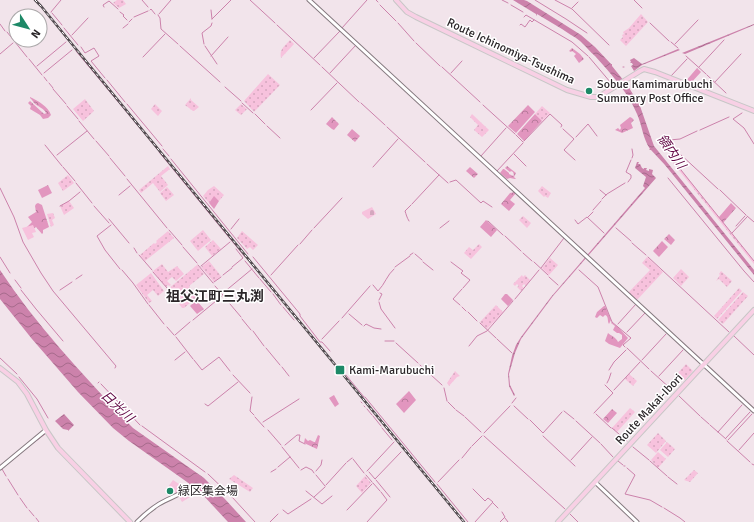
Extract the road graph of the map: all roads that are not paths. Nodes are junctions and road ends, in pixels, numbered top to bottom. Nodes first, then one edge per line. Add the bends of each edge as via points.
1 (309, 0) edge
2 (396, 0) edge
3 (754, 111) edge
4 (754, 310) edge
5 (703, 364) junction
6 (0, 368) edge
7 (754, 411) edge
8 (46, 430) junction
9 (0, 468) edge
10 (595, 482) junction
11 (190, 487) dead end
12 (130, 522) edge
13 (137, 522) edge
14 (558, 522) edge
15 (637, 522) edge

1 - 5 street
2 - 3 main road, Route Ichinomiya-Tsushima via 416,18 582,95 600,96 644,69
4 - 5 main road, Route Makai-Ibori
5 - 7 street
5 - 10 main road, Route Makai-Ibori
6 - 8 main road via 27,394
8 - 9 street
8 - 12 main road via 62,453
10 - 14 main road, Route Makai-Ibori
10 - 15 street
11 - 13 street via 160,503

